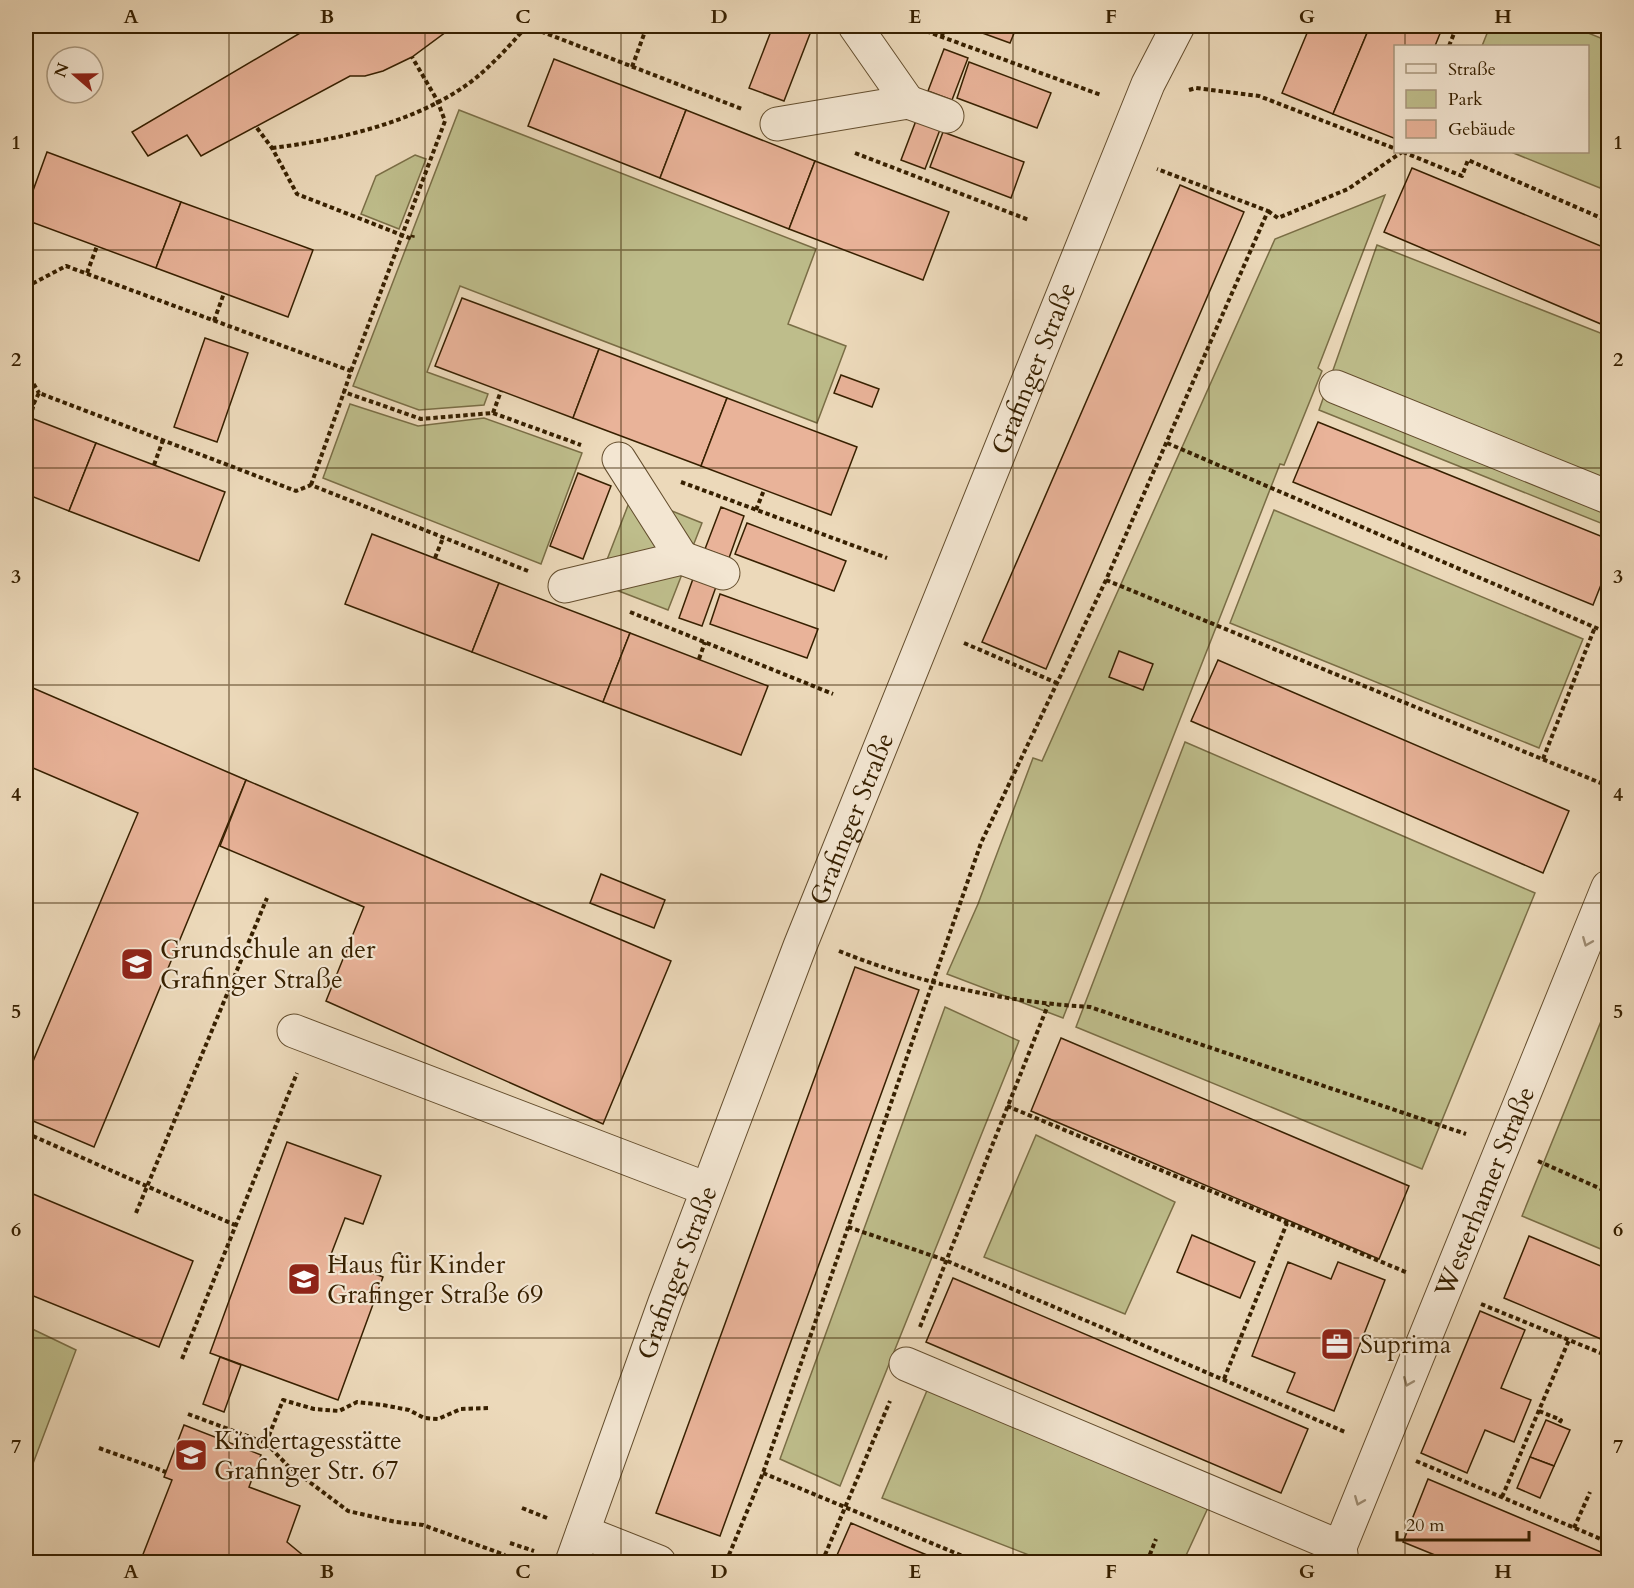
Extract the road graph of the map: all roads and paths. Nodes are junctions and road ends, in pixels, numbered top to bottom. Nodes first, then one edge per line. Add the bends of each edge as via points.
1 (527, 26) edge
2 (647, 26) edge
3 (855, 26) edge
4 (912, 26) edge
5 (945, 26) edge
6 (1164, 26) edge
7 (1178, 26) edge
8 (1457, 26) edge
9 (1590, 26) edge
10 (1608, 33) edge
11 (942, 36) junction
12 (1449, 45) edge
13 (412, 57) dead end
14 (632, 66) junction
15 (1143, 96) junction
16 (437, 100) junction
17 (908, 102) junction
18 (947, 116) dead end
19 (777, 124) joint
20 (257, 128) dead end
21 (272, 148) junction
22 (1394, 149) edge
23 (854, 153) dead end
24 (1401, 153) edge
25 (1404, 153) edge
26 (1155, 169) dead end
27 (1268, 211) junction
28 (1029, 220) dead end
29 (1608, 221) edge
30 (413, 235) dead end
31 (403, 236) junction
32 (97, 246) dead end
33 (87, 273) junction
34 (26, 287) edge
35 (224, 293) dead end
36 (214, 321) junction
37 (26, 371) edge
38 (351, 371) junction
39 (1336, 387) dead end
40 (501, 391) dead end
41 (344, 392) junction
42 (39, 393) junction
43 (26, 400) edge
44 (34, 404) junction
45 (493, 413) junction
46 (30, 418) dead end
47 (163, 440) junction
48 (1167, 443) junction
49 (619, 459) joint
50 (154, 465) dead end
51 (679, 481) dead end
52 (310, 485) junction
53 (764, 490) dead end
54 (1608, 497) edge
55 (756, 510) junction
56 (443, 538) junction
57 (435, 558) dead end
58 (682, 558) junction
59 (887, 558) dead end
60 (723, 573) dead end
61 (1106, 580) junction
62 (565, 586) junction
63 (931, 621) junction
64 (1595, 627) junction
65 (1608, 633) edge
66 (705, 642) junction
67 (699, 659) dead end
68 (1057, 683) junction
69 (833, 694) dead end
70 (1542, 759) junction
71 (1608, 786) edge
72 (1608, 887) edge
73 (267, 898) dead end
74 (838, 951) dead end
75 (931, 983) junction
76 (1048, 1005) junction
77 (302, 1034) joint
78 (1007, 1107) junction
79 (26, 1133) edge
80 (1505, 1147) junction
81 (147, 1186) junction
82 (707, 1189) junction
83 (1608, 1192) edge
84 (136, 1213) dead end
85 (1287, 1223) junction
86 (236, 1225) junction
87 (848, 1227) junction
88 (945, 1260) junction
89 (1447, 1289) junction
90 (1569, 1340) junction
91 (1608, 1356) edge
92 (182, 1359) dead end
93 (906, 1364) junction
94 (1224, 1379) junction
95 (489, 1408) dead end
96 (1539, 1411) junction
97 (188, 1414) dead end
98 (1558, 1425) dead end
99 (266, 1443) junction
100 (1382, 1447) junction
101 (99, 1448) dead end
102 (166, 1472) dead end
103 (763, 1473) junction
104 (1590, 1492) dead end
105 (1502, 1497) junction
106 (846, 1508) junction
107 (1574, 1528) junction
108 (583, 1532) junction
109 (1156, 1539) dead end
110 (1608, 1542) edge
111 (505, 1555) dead end
112 (1341, 1555) edge
113 (572, 1563) edge
114 (659, 1563) edge
115 (726, 1563) edge
116 (822, 1563) edge
117 (977, 1563) edge
118 (1147, 1563) edge

1 - 14 path
1 - 16 path via 486,69
2 - 14 path
3 - 17 street
4 - 11 path
5 - 11 path
6 - 15 street, Grafinger Straße
7 - 15 street, Grafinger Straße
8 - 12 path
9 - 10 path
11 - 15 path
13 - 16 path
14 - 19 path
15 - 22 path via 1196,88 1259,96
15 - 63 street, Grafinger Straße
16 - 21 path via 355,134
16 - 31 path via 445,121
17 - 18 street
17 - 19 street
20 - 21 path
21 - 31 path via 297,194
23 - 28 path
24 - 27 path via 1348,189 1278,218
25 - 29 path via 1462,176 1468,160
26 - 27 path
27 - 48 path
30 - 31 path via 412,240
31 - 38 path
32 - 33 path
33 - 34 path via 66,266
33 - 36 path
35 - 36 path
36 - 38 path
37 - 42 path
38 - 41 path
39 - 54 street
40 - 45 path
41 - 45 path via 422,419
41 - 52 path
42 - 44 path
42 - 47 path
43 - 44 path
44 - 46 path
45 - 49 path
47 - 50 path
47 - 52 path via 296,491
48 - 61 path
48 - 64 path
49 - 58 street
51 - 55 path
52 - 56 path
53 - 55 path
55 - 59 path
56 - 57 path
56 - 62 path
58 - 60 street
58 - 62 street
61 - 68 path
61 - 70 path
62 - 66 path
63 - 68 path via 963,642
63 - 82 street, Grafinger Straße
64 - 65 path
64 - 70 path
66 - 67 path
66 - 69 path
68 - 75 path via 981,843
70 - 71 path
72 -> 80 street, Westerhamer Straße
73 - 81 path
74 - 75 path
75 - 76 path
75 - 87 path
76 - 78 path
76 - 80 path via 1090,1007
77 - 82 street
77 - 86 path
78 - 85 path
78 - 88 path
79 - 81 path
80 - 83 path
80 - 89 street, Westerhamer Straße
81 - 84 path
81 - 86 path
82 - 108 street, Grafinger Straße
85 - 89 path
85 - 94 path
86 - 92 path
87 - 88 path
87 - 103 path
88 - 93 path
88 - 94 path
89 - 90 path
89 -> 100 street, Westerhamer Straße
90 - 91 path
90 - 96 path
93 - 106 path
93 - 112 street
94 - 100 path
95 - 99 path via 461,1409 438,1419 366,1403 357,1402 339,1411 283,1400
96 - 98 path via 1561,1420
96 - 105 path
97 - 99 path
99 - 111 path via 288,1466 348,1510 423,1525
100 - 105 path
100 -> 112 street, Westerhamer Straße
101 - 102 path
103 - 106 path
103 - 115 path
104 - 107 path
105 - 107 path
106 - 116 path
106 - 117 path
107 - 110 path
108 - 113 street, Grafinger Straße
108 - 114 street
109 - 118 path

